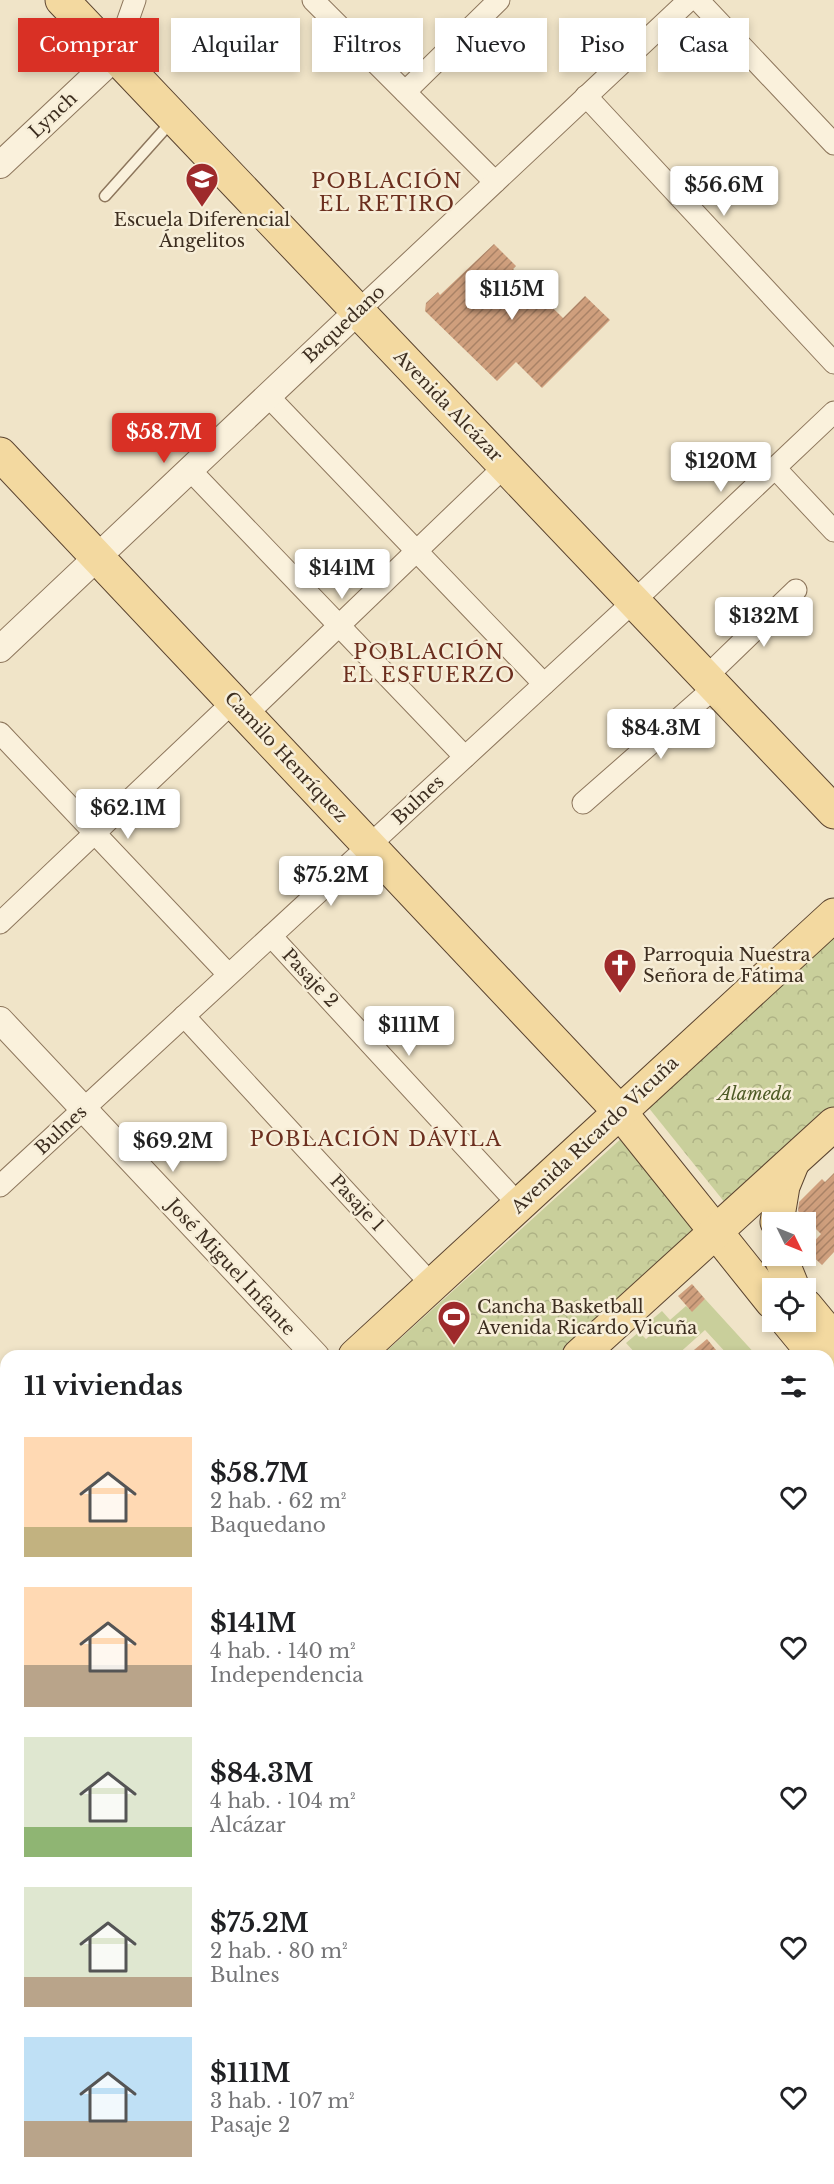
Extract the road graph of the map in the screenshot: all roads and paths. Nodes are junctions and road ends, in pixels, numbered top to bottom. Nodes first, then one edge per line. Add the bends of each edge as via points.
1 (62, 0) edge
2 (135, 0) edge
3 (313, 0) edge
4 (500, 0) edge
5 (688, 0) edge
6 (698, 0) edge
7 (79, 18) edge
8 (129, 18) edge
9 (100, 72) edge
10 (130, 72) edge
11 (405, 92) junction
12 (586, 96) junction
13 (175, 119) junction
14 (834, 144) edge
15 (0, 165) edge
16 (495, 182) junction
17 (105, 196) dead end
18 (358, 311) junction
19 (834, 363) edge
20 (268, 396) junction
21 (834, 412) edge
22 (0, 454) edge
23 (505, 466) junction
24 (775, 468) junction
25 (190, 470) junction
26 (834, 531) edge
27 (417, 551) junction
28 (97, 557) junction
29 (796, 590) dead end
30 (634, 601) junction
31 (339, 625) junction
32 (0, 649) edge
33 (710, 682) junction
34 (544, 684) junction
35 (240, 708) junction
36 (0, 733) edge
37 (465, 757) junction
38 (583, 803) dead end
39 (834, 812) edge
40 (95, 833) junction
41 (369, 845) junction
42 (834, 915) edge
43 (0, 923) edge
44 (271, 936) junction
45 (228, 974) junction
46 (184, 1016) junction
47 (0, 1020) edge
48 (83, 1109) junction
49 (620, 1112) junction
50 (834, 1124) edge
51 (794, 1161) junction
52 (0, 1186) edge
53 (519, 1205) junction
54 (779, 1212) edge
55 (715, 1231) junction
56 (432, 1285) junction
57 (762, 1290) edge
58 (816, 1318) edge
59 (796, 1332) edge
60 (834, 1340) edge
61 (309, 1350) edge
62 (362, 1350) edge
63 (586, 1350) edge
64 (811, 1350) edge

1 - 7 main road, Avenida Alcázar
2 - 8 street, Lynch
3 - 11 street
4 - 11 street
5 - 12 street, Baquedano
6 - 14 street
9 - 15 street, Lynch
10 - 13 main road, Avenida Alcázar
11 - 16 street
12 - 16 street, Baquedano
12 - 19 street
13 - 17 lane
13 - 18 main road, Avenida Alcázar
16 - 18 street, Baquedano
18 - 20 street, Baquedano
18 - 23 main road, Avenida Alcázar
20 - 25 street, Baquedano
20 - 27 street
21 - 24 street, Bulnes
22 - 28 main road, Camilo Henríquez
23 - 27 street
23 - 30 main road, Avenida Alcázar
24 - 26 street
24 - 30 street, Bulnes
25 - 28 street, Baquedano
25 - 31 street
27 - 31 street
27 - 34 street
28 - 32 street, Baquedano
28 - 35 main road, Camilo Henríquez
29 - 33 street
30 - 33 main road, Avenida Alcázar
30 - 34 street, Bulnes
31 - 35 street
31 - 37 street
33 - 38 street
33 - 39 main road, Avenida Alcázar
34 - 37 street, Bulnes
35 - 40 street
35 - 41 main road, Camilo Henríquez
36 - 40 street
37 - 41 street, Bulnes
40 - 43 street
40 - 45 street
41 - 44 street, Bulnes
41 - 49 main road, Camilo Henríquez
42 - 49 main road, Avenida Ricardo Vicuña
44 - 45 street, Bulnes
44 - 53 street, Pasaje 2
45 - 46 street, Bulnes
46 - 48 street, Bulnes
46 - 56 street, Pasaje 1
47 - 48 street, José Miguel Infante
48 - 52 street, Bulnes
48 - 61 street, José Miguel Infante
49 - 53 main road, Avenida Ricardo Vicuña
49 - 55 main road, Camilo Henríquez
50 - 51 main road
51 - 54 main road via 787,1172
51 - 55 main road
53 - 56 main road, Avenida Ricardo Vicuña
55 - 57 main road, Camilo Henríquez
55 - 63 main road
56 - 62 main road, Avenida Ricardo Vicuña
58 - 60 main road
59 - 64 main road

